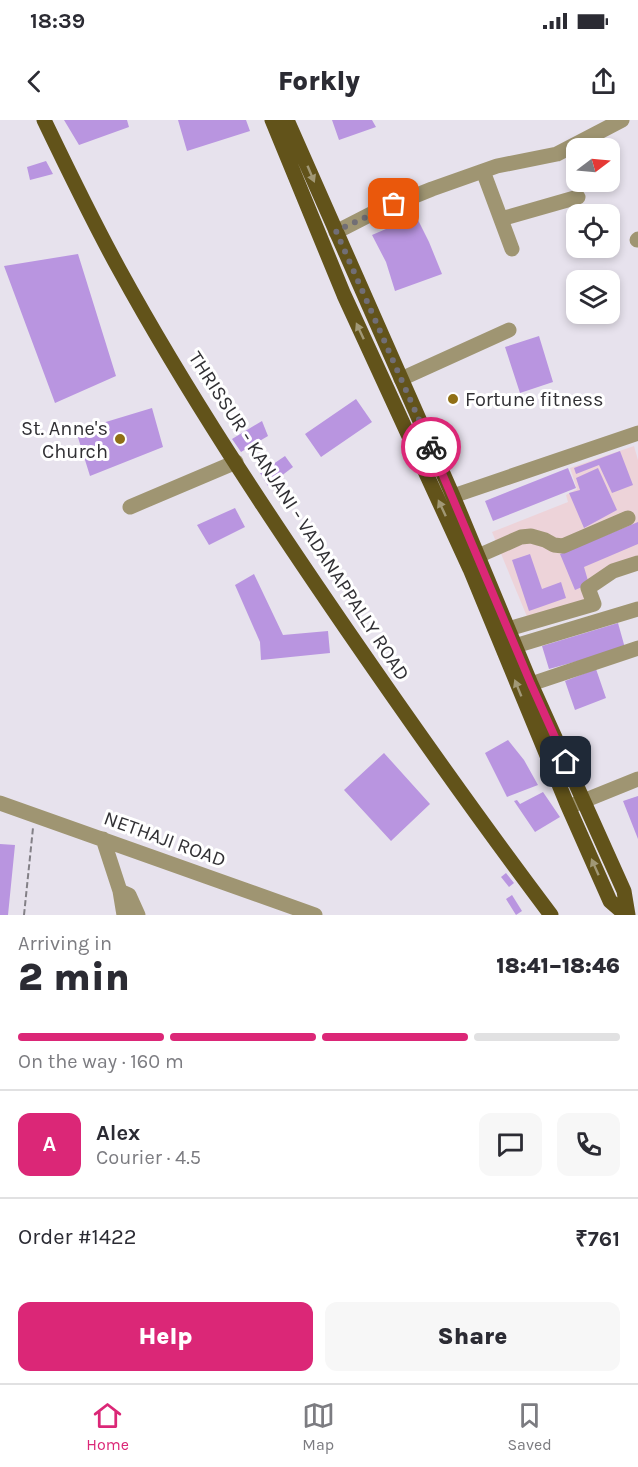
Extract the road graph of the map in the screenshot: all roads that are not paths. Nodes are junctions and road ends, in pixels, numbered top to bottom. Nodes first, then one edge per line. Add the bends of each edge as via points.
1 (44, 120) edge
2 (272, 120) edge
3 (287, 120) edge
4 (622, 120) edge
5 (483, 171) junction
6 (578, 197) dead end
7 (501, 219) junction
8 (336, 231) junction
9 (512, 249) dead end
10 (509, 330) dead end
11 (401, 379) junction
12 (638, 433) edge
13 (236, 462) junction
14 (453, 496) junction
15 (130, 507) dead end
16 (628, 518) dead end
17 (478, 556) junction
18 (638, 563) edge
19 (638, 609) edge
20 (508, 629) junction
21 (515, 646) junction
22 (638, 648) edge
23 (531, 684) junction
24 (638, 779) edge
25 (584, 801) junction
26 (0, 803) edge
27 (568, 807) junction
28 (103, 839) junction
29 (120, 891) junction
30 (124, 915) edge
31 (138, 915) edge
32 (315, 915) edge
33 (551, 915) edge
34 (627, 915) edge

1 - 13 main road, THRISSUR - KANJANI - VADANAPPALLY ROAD via 118,267 182,380
27 -> 2 main road via 470,569 344,295
3 -> 8 main road
4 - 5 street via 557,154
5 - 7 street
5 - 8 street via 413,196
6 - 7 street
7 - 9 street
8 - 11 main road
10 - 11 street
11 - 14 main road
12 - 14 street
13 - 15 street
13 - 33 main road, THRISSUR - KANJANI - VADANAPPALLY ROAD via 376,671
14 - 17 main road
16 - 17 street via 564,546 531,536 521,537
17 - 20 main road
18 - 20 street via 613,571 588,588 594,604
19 - 21 street
20 - 21 main road
21 - 23 main road
22 - 23 street
23 - 25 main road
24 - 25 street
25 - 27 street
25 - 34 main road via 624,891
26 - 28 street, NETHAJI ROAD
34 -> 27 main road via 610,901
28 - 29 street
28 - 32 street, NETHAJI ROAD
29 - 30 street
29 - 31 street via 129,896

